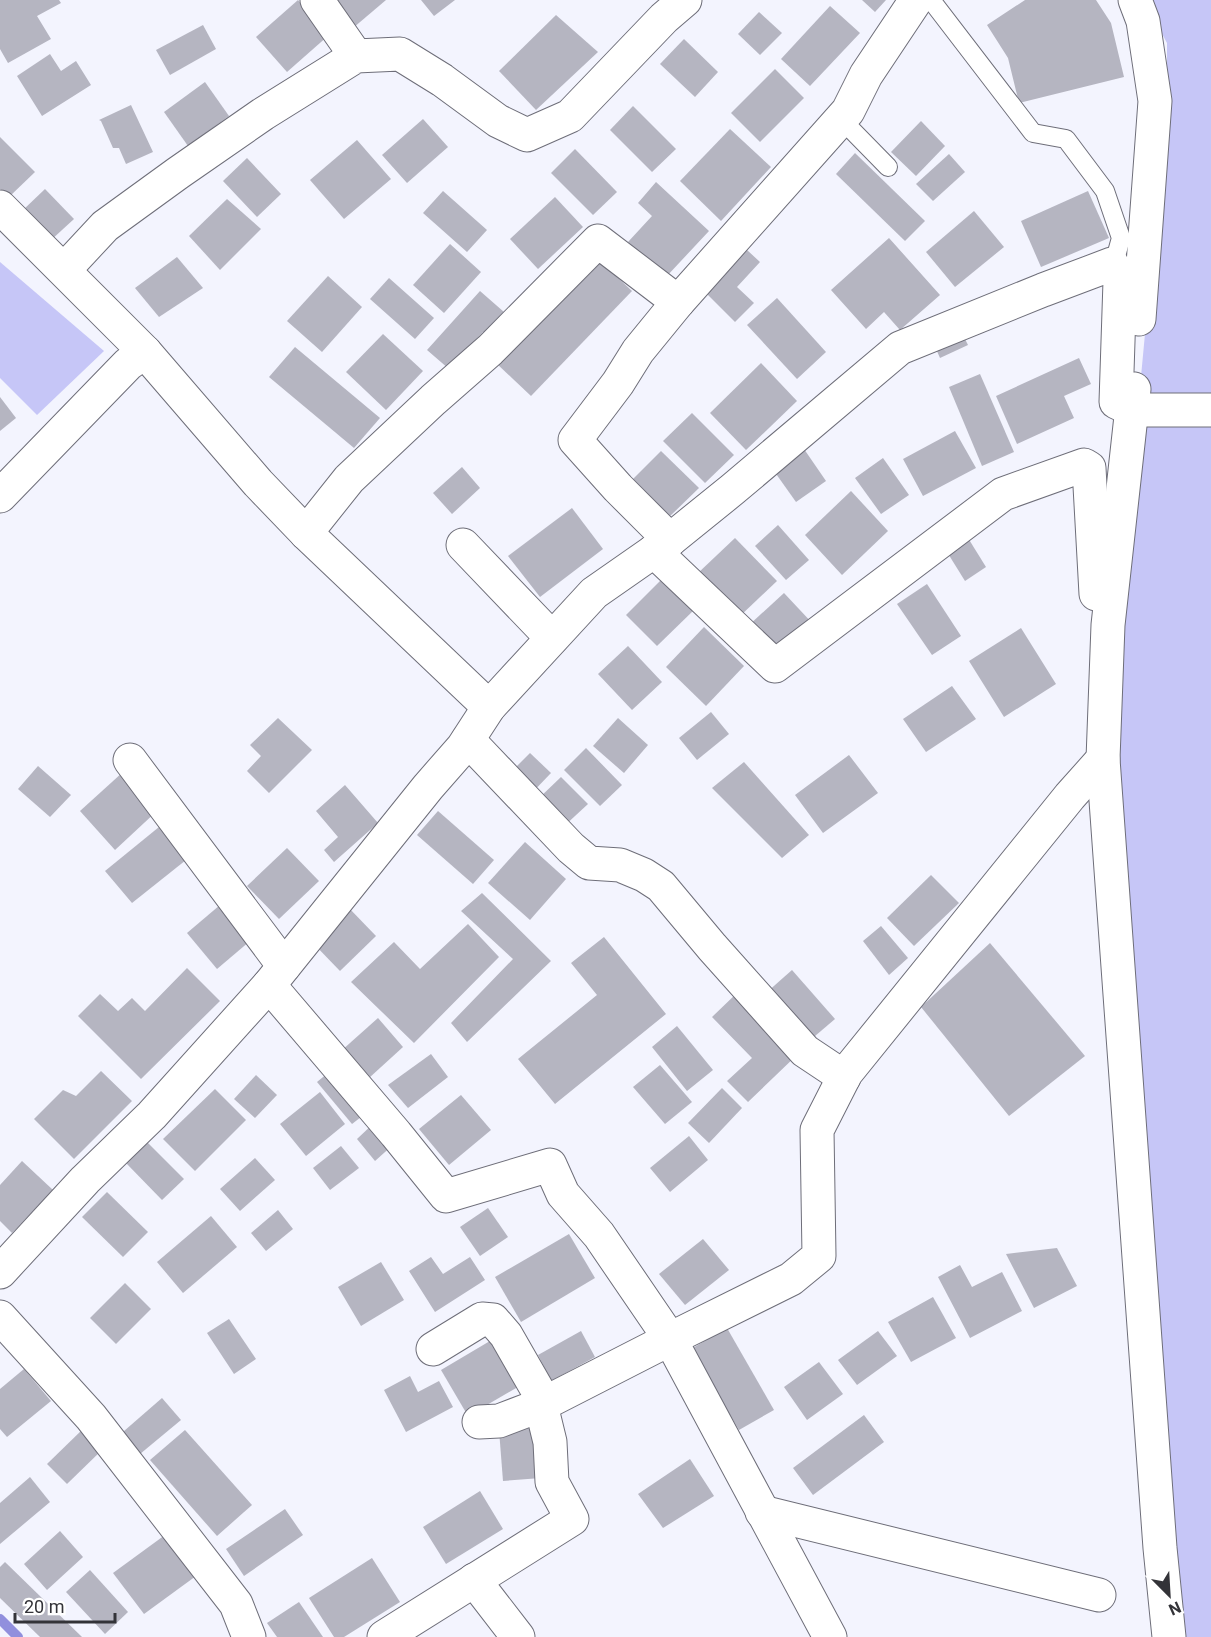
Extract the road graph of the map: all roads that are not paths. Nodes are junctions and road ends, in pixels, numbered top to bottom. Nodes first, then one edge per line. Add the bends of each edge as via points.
1 (317, 0) edge
2 (685, 0) edge
3 (916, 0) edge
4 (931, 0) edge
5 (1135, 0) edge
6 (356, 56) junction
7 (841, 119) junction
8 (888, 166) dead end
9 (0, 207) edge
10 (1113, 267) junction
11 (64, 270) junction
12 (678, 302) junction
13 (145, 352) junction
14 (1133, 410) junction
15 (1211, 410) edge
16 (0, 495) edge
17 (306, 533) junction
18 (463, 545) dead end
19 (662, 545) junction
20 (1108, 631) junction
21 (552, 638) junction
22 (489, 707) junction
23 (468, 740) junction
24 (1103, 759) junction
25 (130, 760) dead end
26 (276, 975) junction
27 (844, 1077) junction
28 (0, 1272) edge
29 (0, 1317) edge
30 (670, 1339) junction
31 (434, 1349) dead end
32 (543, 1404) junction
33 (479, 1422) dead end
34 (762, 1512) junction
35 (474, 1581) junction
36 (1099, 1595) dead end
37 (249, 1637) edge
38 (384, 1637) edge
39 (518, 1637) edge
40 (830, 1637) edge
41 (1169, 1637) edge

1 - 6 street
2 - 6 street via 570,116 527,135 498,121 400,54
3 - 7 street
4 - 10 lane via 1033,133 1066,139 1105,191 1121,238
5 - 14 street via 1143,21 1155,101
6 - 11 street via 262,114 105,226
7 - 8 lane
7 - 12 street
9 - 11 street
10 - 14 street via 1120,281 1116,402
10 - 19 street via 1112,264 1053,286 900,348
11 - 13 street
12 - 17 street via 598,241 490,350 349,479
12 - 19 street via 575,440
13 - 16 street via 128,364
13 - 17 street
14 - 15 street
14 - 20 street
17 - 22 street
18 - 21 street
19 - 20 street via 775,666 1003,494 1084,465 1089,468 1097,618
19 - 21 street via 594,593
20 - 24 street
21 - 22 street
22 - 23 street
23 - 26 street
23 - 27 street via 589,862 620,865 661,886 806,1051
24 - 27 street
24 - 41 street
25 - 26 street
26 - 28 street via 152,1115
26 - 30 street via 446,1196 550,1165 563,1194 599,1235
27 - 30 street via 817,1130 819,1256 791,1279
29 - 37 street via 91,1417 236,1604
30 - 32 street
30 - 34 street
31 - 32 street via 482,1319 493,1320 506,1335
32 - 33 street via 499,1421
32 - 35 street via 552,1482 572,1519
34 - 36 street
34 - 40 street
35 - 38 street
35 - 39 street

